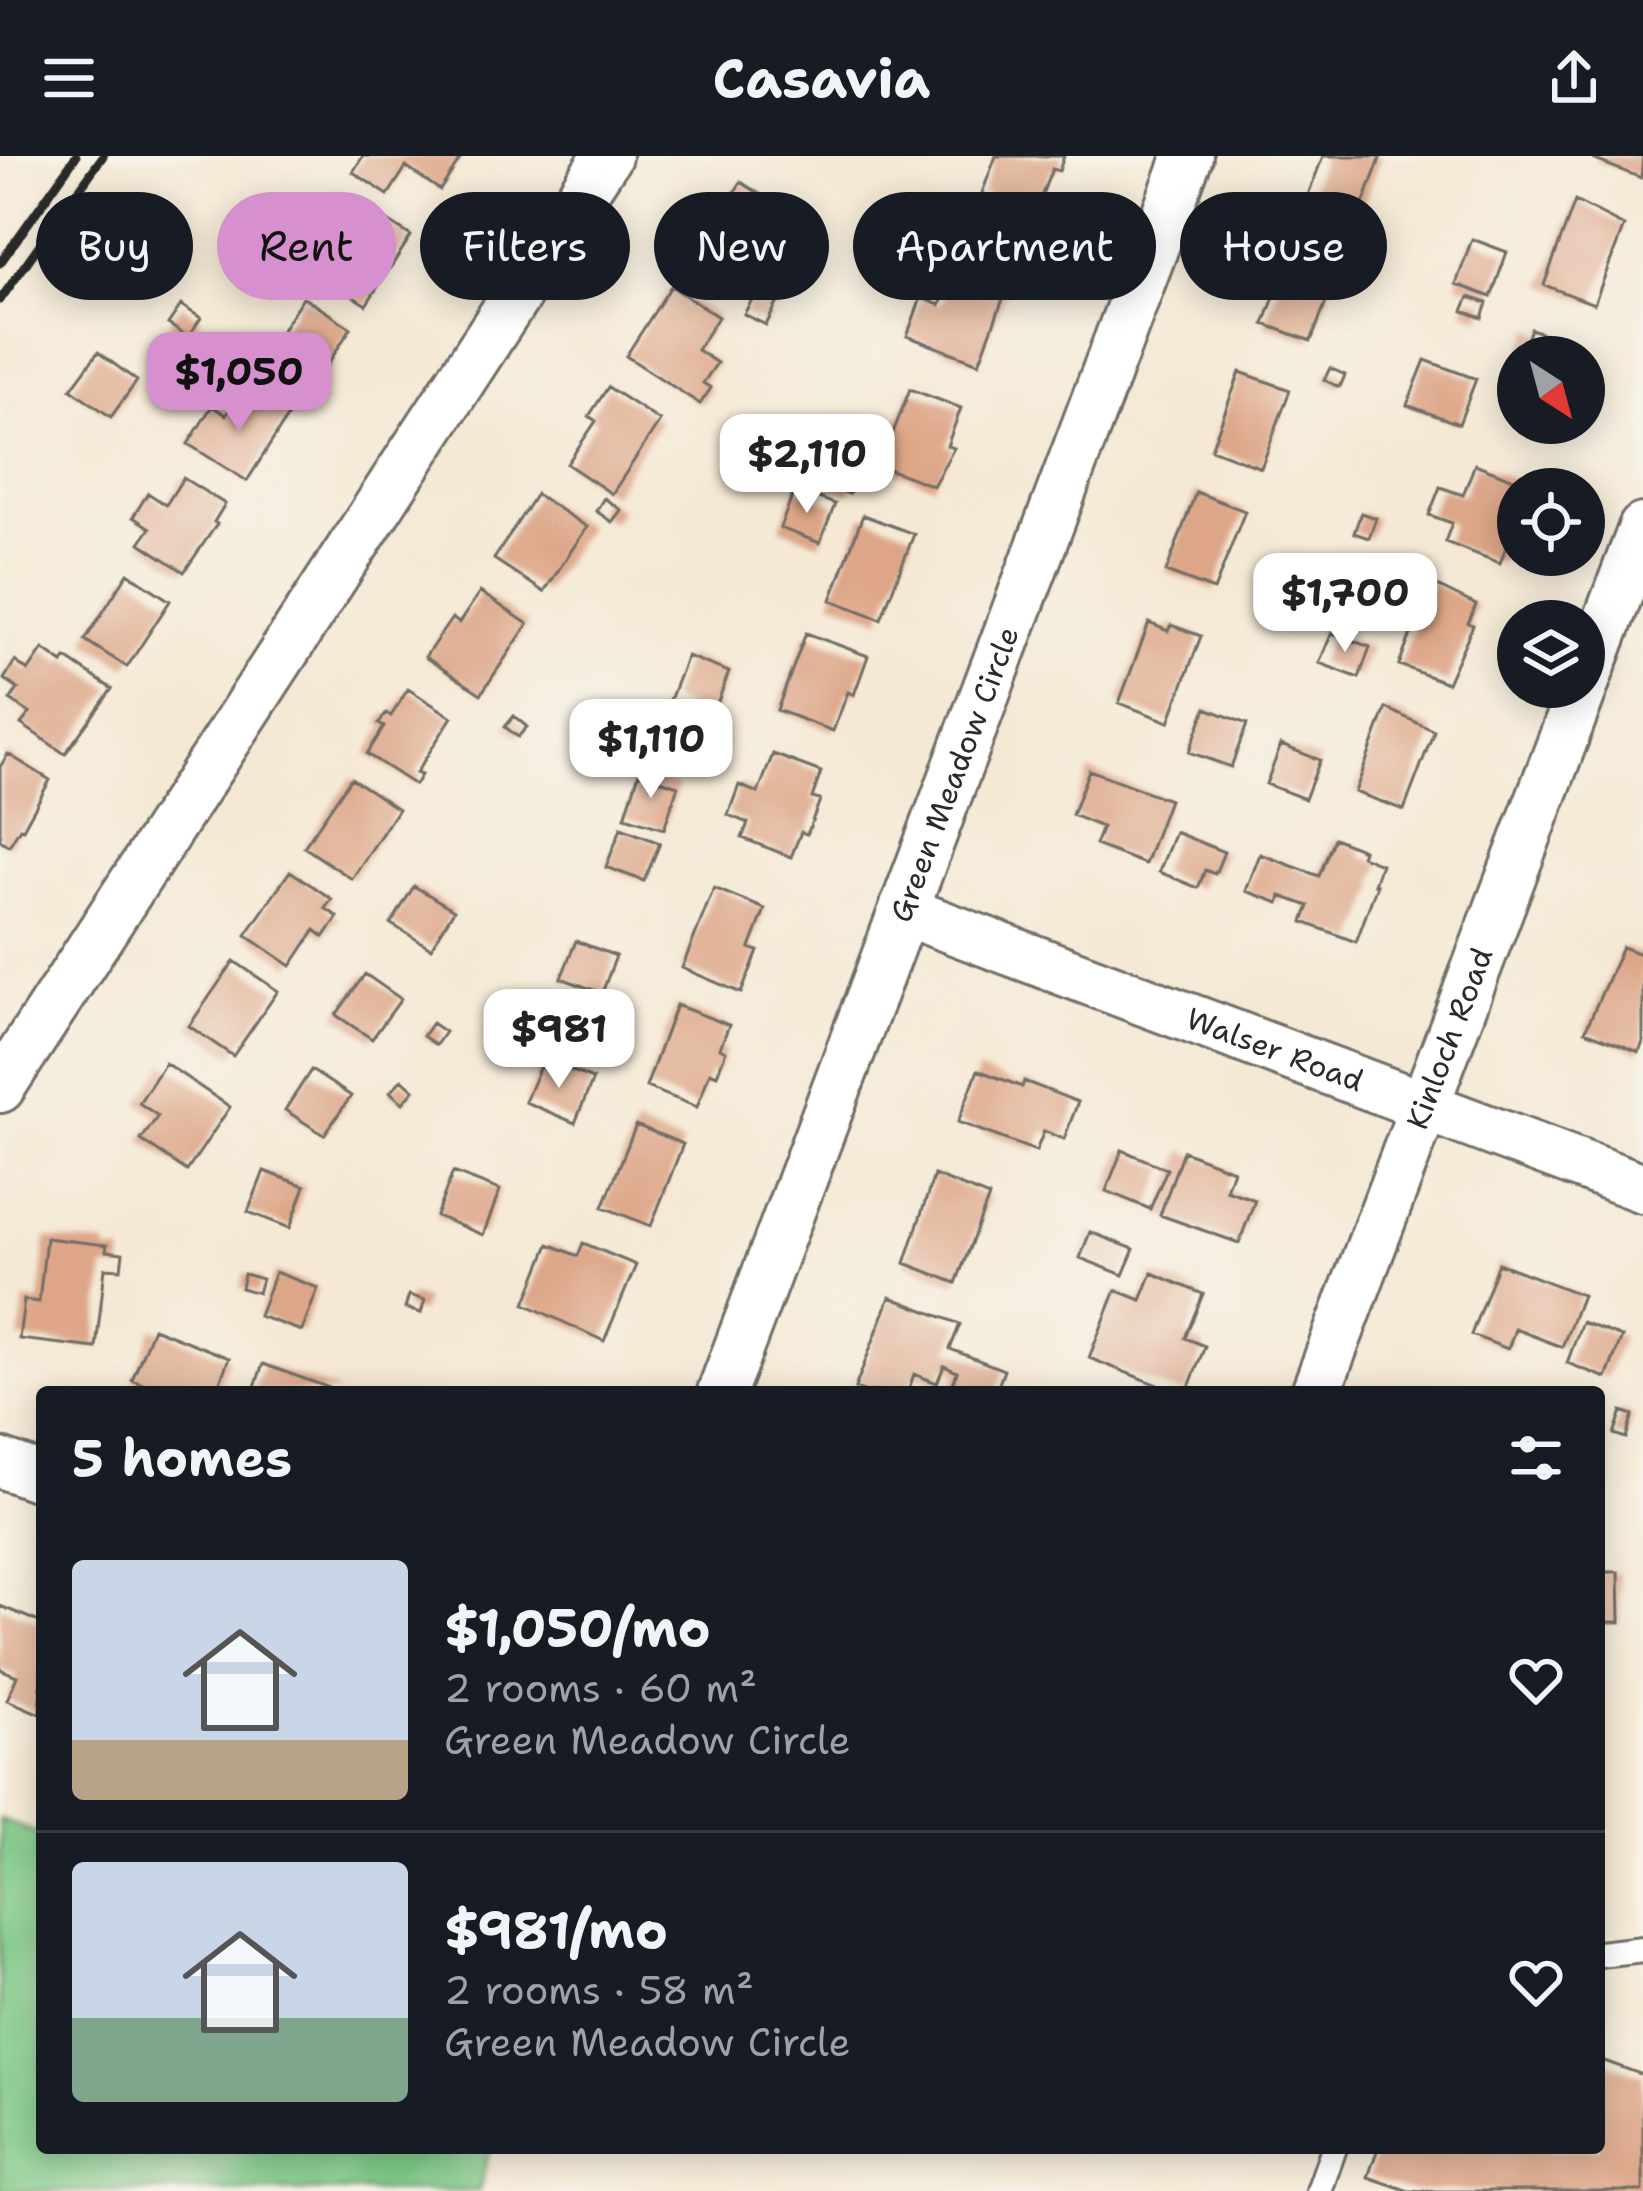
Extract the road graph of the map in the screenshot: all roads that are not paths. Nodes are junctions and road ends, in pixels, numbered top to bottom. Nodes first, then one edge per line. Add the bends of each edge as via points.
1 (607, 156) edge
2 (1188, 156) edge
3 (1643, 528) edge
4 (1605, 630) edge
5 (1576, 708) edge
6 (904, 911) junction
7 (0, 1088) edge
8 (1426, 1104) junction
9 (1643, 1188) edge
10 (724, 1386) edge
11 (1318, 1386) edge
12 (0, 1463) edge
13 (36, 1476) edge
14 (1643, 1949) edge
15 (1605, 1953) edge
16 (1332, 2154) edge
17 (1319, 2191) edge

1 - 7 street
2 - 6 street, Green Meadow Circle
3 - 4 street, Kinloch Road
5 - 8 street, Kinloch Road
6 - 8 street, Walser Road
6 - 10 street, Green Meadow Circle
8 - 9 street, Walser Road
8 - 11 street, Kinloch Road
12 - 13 street
14 - 15 lane
16 - 17 lane

